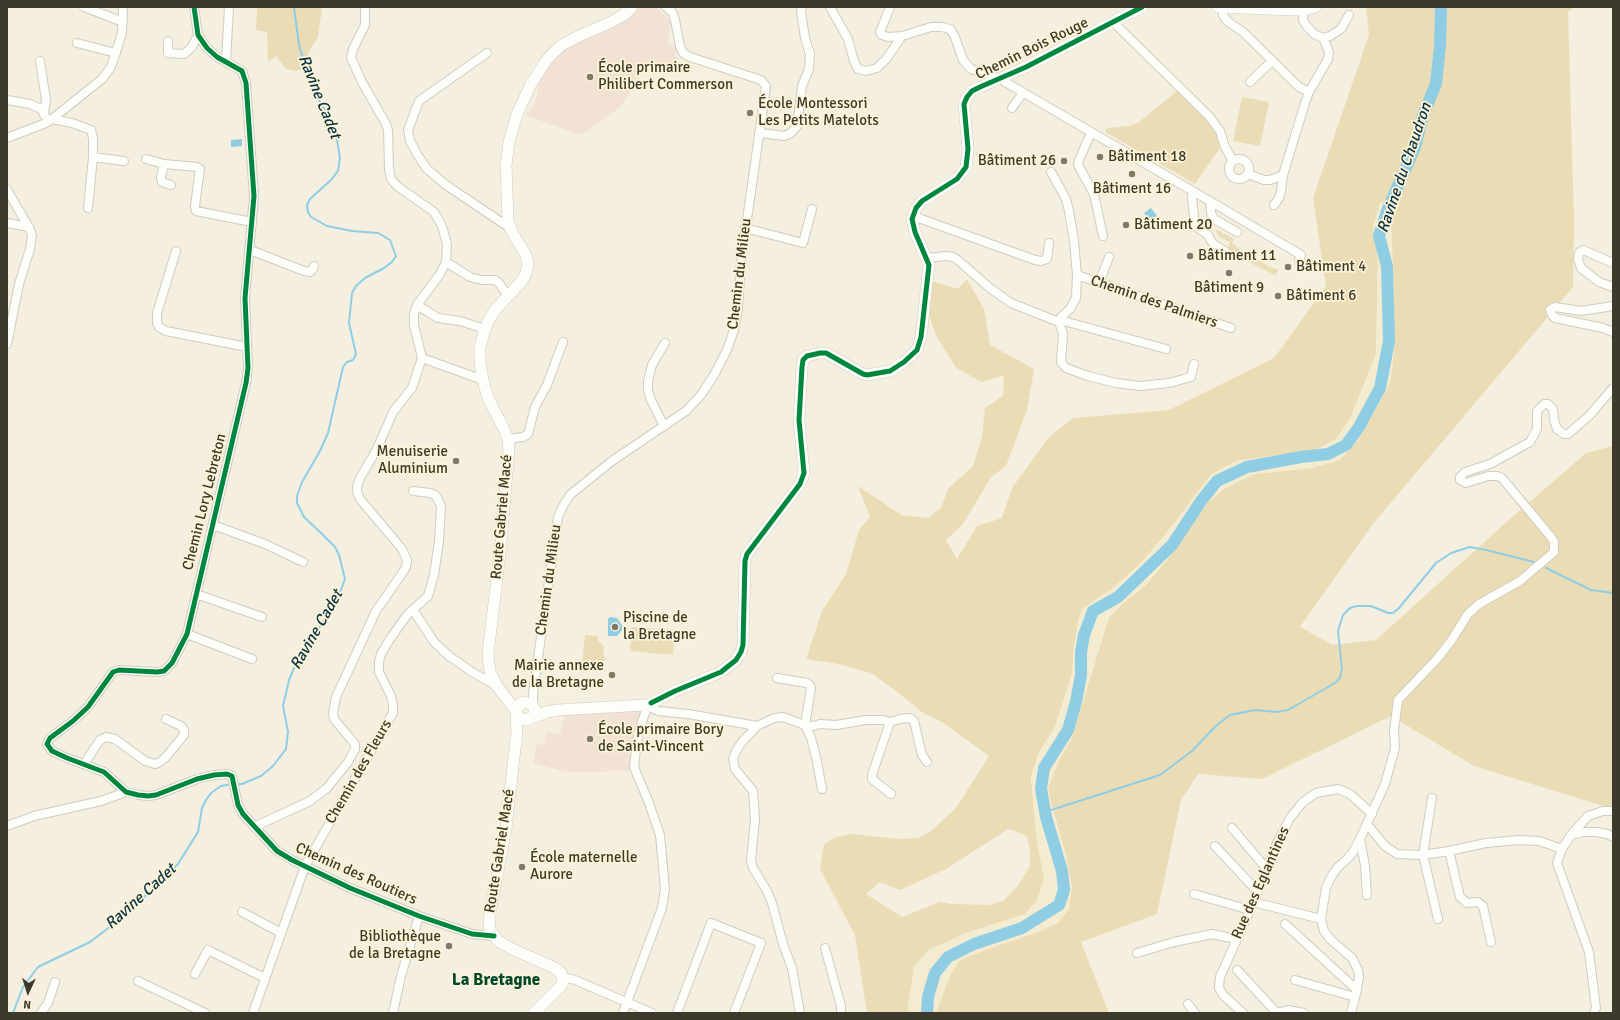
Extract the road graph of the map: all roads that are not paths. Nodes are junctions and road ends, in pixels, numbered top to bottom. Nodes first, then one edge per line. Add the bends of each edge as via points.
1 (84, 7) edge
2 (123, 7) edge
3 (194, 7) edge
4 (229, 7) edge
5 (365, 7) edge
6 (632, 7) edge
7 (666, 7) edge
8 (802, 7) edge
9 (830, 7) edge
10 (890, 7) edge
11 (1142, 7) edge
12 (1218, 7) edge
13 (1222, 7) edge
14 (1307, 12) edge
15 (1349, 15) dead end
16 (123, 22) junction
17 (1113, 22) junction
18 (198, 35) junction
19 (902, 36) junction
20 (1323, 38) junction
21 (168, 41) dead end
22 (77, 43) dead end
23 (116, 53) junction
24 (487, 53) dead end
25 (40, 61) dead end
26 (226, 61) junction
27 (1272, 61) junction
28 (1000, 79) junction
29 (1250, 82) dead end
30 (1310, 92) junction
31 (1023, 93) junction
32 (7, 100) edge
33 (1012, 108) dead end
34 (44, 113) junction
35 (49, 121) junction
36 (759, 133) junction
37 (1091, 133) junction
38 (7, 138) edge
39 (93, 157) junction
40 (146, 158) dead end
41 (124, 161) dead end
42 (1233, 161) junction
43 (164, 164) junction
44 (1052, 172) dead end
45 (1248, 174) junction
46 (1283, 175) junction
47 (171, 185) dead end
48 (7, 190) edge
49 (1193, 192) junction
50 (1210, 201) junction
51 (1274, 205) dead end
52 (88, 208) dead end
53 (812, 209) dead end
54 (913, 216) junction
55 (252, 222) junction
56 (7, 223) edge
57 (1111, 224) dead end
58 (1102, 226) junction
59 (29, 227) junction
60 (510, 228) junction
61 (745, 228) junction
62 (1237, 232) dead end
63 (1103, 236) dead end
64 (1049, 242) dead end
65 (250, 250) junction
66 (176, 251) dead end
67 (1226, 252) dead end
68 (1109, 256) dead end
69 (926, 258) junction
70 (1299, 260) dead end
71 (446, 262) junction
72 (1613, 263) edge
73 (314, 266) dead end
74 (1077, 275) junction
75 (1100, 283) junction
76 (1613, 287) edge
77 (508, 296) junction
78 (417, 305) junction
79 (1613, 306) edge
80 (1060, 321) junction
81 (1231, 328) dead end
82 (485, 329) junction
83 (1613, 332) edge
84 (7, 342) edge
85 (563, 342) dead end
86 (666, 343) dead end
87 (247, 347) junction
88 (1166, 349) dead end
89 (422, 358) junction
90 (1194, 364) dead end
91 (483, 380) junction
92 (1613, 388) edge
93 (664, 426) junction
94 (508, 439) junction
95 (413, 491) dead end
96 (213, 525) junction
97 (304, 562) dead end
98 (196, 594) junction
99 (413, 610) junction
100 (262, 617) dead end
101 (187, 634) junction
102 (252, 659) dead end
103 (777, 678) dead end
104 (497, 686) junction
105 (648, 706) junction
106 (526, 710) junction
107 (166, 719) dead end
108 (890, 722) junction
109 (805, 725) junction
110 (757, 726) junction
111 (927, 762) dead end
112 (84, 764) junction
113 (822, 790) dead end
114 (126, 792) junction
115 (891, 794) dead end
116 (1432, 798) dead end
117 (1613, 811) edge
118 (1372, 814) junction
119 (1367, 824) junction
120 (7, 826) edge
121 (254, 827) junction
122 (1232, 828) dead end
123 (1571, 835) junction
124 (1613, 837) edge
125 (1360, 839) junction
126 (1215, 846) dead end
127 (1562, 849) junction
128 (1449, 852) junction
129 (1423, 855) junction
130 (305, 866) junction
131 (1266, 868) junction
132 (1257, 891) junction
133 (1194, 894) dead end
134 (1367, 895) dead end
135 (1253, 902) junction
136 (1250, 910) junction
137 (242, 912) dead end
138 (419, 916) junction
139 (1321, 919) junction
140 (1438, 919) dead end
141 (1285, 924) dead end
142 (281, 932) junction
143 (494, 936) junction
144 (1236, 939) junction
145 (1490, 942) dead end
146 (825, 948) dead end
147 (1137, 952) dead end
148 (1237, 970) dead end
149 (196, 974) dead end
150 (265, 978) junction
151 (563, 978) junction
152 (1294, 980) dead end
153 (138, 981) dead end
154 (55, 982) dead end
155 (1356, 993) junction
156 (627, 1003) junction
157 (1188, 1004) dead end
158 (41, 1013) edge
159 (205, 1013) edge
160 (253, 1013) edge
161 (392, 1013) edge
162 (534, 1013) edge
163 (623, 1013) edge
164 (652, 1013) edge
165 (677, 1013) edge
166 (734, 1013) edge
167 (800, 1013) edge
168 (842, 1013) edge
169 (1196, 1013) edge
170 (1243, 1013) edge
171 (1277, 1013) edge
172 (1304, 1013) edge
173 (1351, 1013) edge
174 (1594, 1013) edge

1 - 16 street
2 - 16 street
3 - 18 street, Chemin Lory Lebreton
4 - 26 street
5 - 71 street via 365,25 353,49 352,58 358,75 388,130 391,179 434,212 442,226 447,244
6 - 60 street, Route Gabriel Macé via 613,21 562,45 546,61 531,84 517,114 509,142 506,165 507,214
7 - 36 street, Chemin du Milieu via 672,12 675,20 683,53 763,82 766,86
8 - 36 street via 805,38 810,54 809,69 802,86 797,126 785,136
9 - 19 street via 848,40 858,69 866,71 877,68 888,58
10 - 19 street via 880,32 888,37
11 - 17 street, Chemin Bois Rouge
12 - 13 street
13 - 14 street
13 - 27 street via 1227,21 1243,32
14 - 20 street via 1314,34
15 - 20 street via 1341,29
16 - 23 street
17 - 28 street, Chemin Bois Rouge
17 - 42 street via 1209,116 1220,131
18 - 21 street via 192,47 184,54 168,53
18 - 26 street, Chemin Lory Lebreton via 207,48
19 - 28 street via 931,27 950,29 962,60 971,69
20 - 30 street via 1329,52 1328,59
22 - 23 street
23 - 35 street via 111,67 102,79
24 - 60 street via 419,101 408,130 410,141 427,168 446,185
25 - 34 street via 46,100
26 - 55 street, Chemin Lory Lebreton via 242,72 246,83 254,196
27 - 29 street
27 - 30 street via 1299,87
28 - 31 street
28 - 54 street, Chemin Bois Rouge via 972,91 964,104 968,149 963,173 922,202
30 - 46 street
31 - 33 street
31 - 37 street
32 - 34 street via 30,104
34 - 35 street
35 - 38 street
35 - 39 street via 72,123 91,130
36 - 61 street, Chemin du Milieu
37 - 49 street
37 - 58 street via 1078,165 1094,194
39 - 41 street
39 - 52 street
40 - 43 street
42 - 45 street via 1246,161
42 - 45 street via 1230,170 1235,177 1244,177
43 - 47 street via 162,182
43 - 55 street via 197,167 200,170 196,211
44 - 74 street via 1070,211
45 - 46 street via 1264,180
46 - 51 street via 1281,192
48 - 59 street
49 - 50 street
49 - 67 street via 1195,226 1208,235 1213,244
50 - 62 street via 1214,219
50 - 70 street via 1301,255
53 - 61 street via 803,243
54 - 64 street via 1035,260 1047,259
54 - 69 street via 914,232
55 - 65 street, Chemin Lory Lebreton
56 - 59 street
57 - 58 street
58 - 63 street
59 - 84 street via 32,236 30,249 19,284
60 - 77 street, Route Gabriel Macé via 528,264 522,281
61 - 93 street, Chemin du Milieu via 738,308 727,350 714,376 701,394 686,411
65 - 73 street via 304,271 310,272
65 - 87 street, Chemin Lory Lebreton via 246,298
66 - 87 street via 157,313 159,327 166,331
68 - 75 street
69 - 80 street via 953,257 1011,303
69 - 105 street via 929,265 921,337 916,350 904,362 890,370 865,375 826,353 807,356 803,360 799,420 804,473 800,484 747,554 741,652 736,660 721,672 675,691
71 - 77 street via 470,277 495,280
71 - 78 street
72 - 76 street via 1583,250 1579,253 1581,268 1599,282
74 - 75 street, Chemin des Palmiers
74 - 80 street via 1076,298
75 - 81 street, Chemin des Palmiers
77 - 82 street, Route Gabriel Macé via 494,311
78 - 82 street via 438,318 460,320
78 - 89 street via 414,325
79 - 83 street via 1581,311 1555,307 1550,310 1555,318
80 - 88 street
80 - 90 street via 1063,334 1061,362 1066,368 1088,376 1116,384 1140,386 1169,383 1191,377
82 - 91 street, Route Gabriel Macé via 480,347
85 - 94 street via 535,407 528,434
86 - 93 street via 652,364 648,381 654,409
87 - 96 street, Chemin Lory Lebreton via 246,383
89 - 91 street
89 - 121 street via 412,388 393,412 357,487 360,499 402,549 407,560 406,567 376,611 336,697 332,713 334,719 355,744 355,749 327,788 310,801
91 - 94 street, Route Gabriel Macé via 488,398
92 - 118 street via 1589,416 1568,434 1557,430 1553,409 1544,404 1537,411 1537,429 1530,442 1490,464 1462,474 1462,482 1492,475 1502,478 1551,537 1554,552 1520,581 1479,604 1468,614 1437,659 1398,700 1395,714 1395,748 1386,784
93 - 106 street, Chemin du Milieu via 612,460 571,494 558,517 533,693
94 - 104 street, Route Gabriel Macé via 500,554 488,653 490,672
95 - 99 street, Chemin des Fleurs via 435,496 441,507 439,541 430,588 424,601
96 - 97 street
96 - 98 street, Chemin Lory Lebreton
98 - 100 street
98 - 101 street, Chemin Lory Lebreton
99 - 104 street via 434,642 449,656
99 - 130 street, Chemin des Fleurs via 390,638 379,662 379,672 391,696 393,713
101 - 102 street
101 - 112 street, Chemin Lory Lebreton via 172,663 164,671 113,672 88,707 50,738 47,744 52,750
103 - 109 street via 810,685
104 - 106 street, Route Gabriel Macé via 507,697
105 - 106 street via 547,712
105 - 110 street via 658,711
105 - 156 street via 638,734 634,767 660,835 665,889 662,908
106 - 143 street, Route Gabriel Macé via 517,732 504,836 489,919 490,930
107 - 112 street via 180,726 184,730 184,735 160,762 155,764 145,761 115,739 106,737 100,740
108 - 109 street via 866,720 836,725
108 - 111 street via 900,718 910,718 914,721 922,755
108 - 115 street via 872,779
109 - 110 street via 783,717
109 - 113 street via 816,757
110 - 167 street via 736,751 735,769 754,791 755,820 751,860 772,903 792,968
112 - 114 street, Chemin Lory Lebreton via 104,772
114 - 120 street via 101,801 34,816
114 - 121 street, Chemin des Routiers via 148,796 197,779 229,775 238,805
116 - 129 street
117 - 123 street via 1588,816
118 - 119 street
118 - 131 street, Rue des Eglantines via 1350,794 1338,790 1316,792 1303,802 1290,818
119 - 125 street
119 - 129 street via 1385,846 1397,854
121 - 130 street, Chemin des Routiers via 277,851
122 - 131 street
123 - 124 street via 1597,832
123 - 127 street
125 - 134 street
125 - 139 street via 1346,860 1330,877
126 - 132 street
127 - 128 street via 1539,841 1519,840 1486,843
127 - 174 street via 1557,864 1589,952 1596,1008
128 - 129 street
128 - 145 street via 1460,897 1467,903 1475,901 1483,906
129 - 140 street
130 - 138 street, Chemin des Routiers via 350,888
130 - 142 street, Chemin des Fleurs
131 - 132 street, Rue des Eglantines
132 - 135 street, Rue des Eglantines
133 - 136 street
135 - 136 street, Rue des Eglantines
135 - 139 street
136 - 144 street, Rue des Eglantines
137 - 142 street
138 - 143 street, Chemin des Routiers via 472,934
138 - 161 street
139 - 155 street via 1324,931 1352,958 1356,966 1359,976
141 - 155 street
142 - 150 street, Chemin des Fleurs
143 - 151 street via 512,949 555,968
144 - 147 street via 1212,934
144 - 170 street, Rue des Eglantines via 1220,977 1219,988
146 - 168 street
148 - 171 street
149 - 150 street via 208,950
150 - 160 street, Chemin des Fleurs
151 - 156 street via 575,980
151 - 162 street via 560,987
152 - 155 street
153 - 159 street
154 - 158 street via 48,1003
155 - 173 street
156 - 163 street
156 - 164 street
157 - 169 street
165 - 166 street via 711,923 761,943
171 - 172 street via 1288,1010

